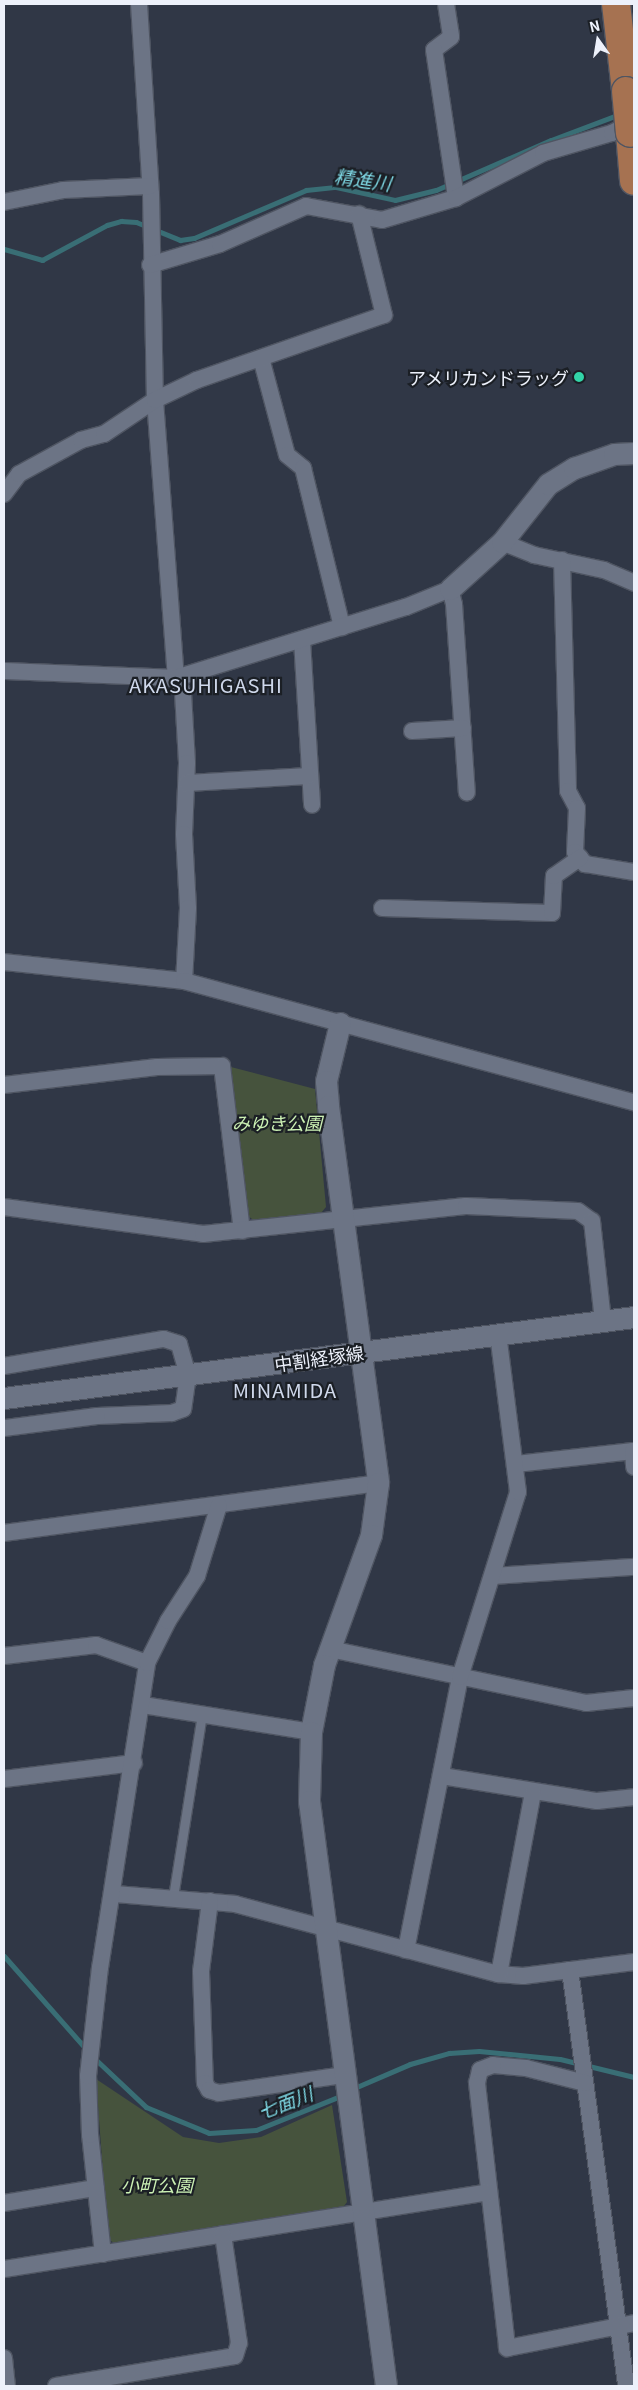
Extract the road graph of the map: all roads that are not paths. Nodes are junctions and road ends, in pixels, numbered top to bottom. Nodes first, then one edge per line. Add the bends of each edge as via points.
1 (139, 4) edge
2 (446, 4) edge
3 (616, 4) edge
4 (632, 127) edge
5 (634, 181) edge
6 (150, 186) junction
7 (456, 187) junction
8 (4, 202) edge
9 (360, 214) junction
10 (150, 265) junction
11 (261, 358) junction
12 (155, 400) junction
13 (634, 453) edge
14 (4, 494) edge
15 (502, 542) junction
16 (562, 560) junction
17 (634, 583) edge
18 (450, 589) junction
19 (342, 627) junction
20 (302, 640) junction
21 (4, 671) edge
22 (176, 678) junction
23 (463, 728) junction
24 (412, 731) dead end
25 (309, 776) junction
26 (188, 783) junction
27 (467, 793) dead end
28 (312, 805) dead end
29 (580, 858) junction
30 (634, 872) edge
31 (382, 908) dead end
32 (4, 962) edge
33 (184, 981) junction
34 (340, 1023) junction
35 (4, 1085) edge
36 (634, 1102) edge
37 (4, 1208) edge
38 (343, 1217) junction
39 (242, 1231) junction
40 (634, 1317) edge
41 (603, 1321) junction
42 (498, 1333) junction
43 (362, 1352) junction
44 (4, 1366) edge
45 (188, 1375) junction
46 (4, 1398) edge
47 (4, 1428) edge
48 (516, 1464) junction
49 (634, 1467) edge
50 (378, 1483) junction
51 (219, 1505) junction
52 (4, 1530) edge
53 (634, 1567) edge
54 (493, 1576) junction
55 (330, 1649) junction
56 (4, 1656) edge
57 (148, 1663) junction
58 (460, 1677) junction
59 (634, 1698) edge
60 (143, 1705) junction
61 (202, 1714) junction
62 (311, 1732) junction
63 (134, 1763) junction
64 (442, 1776) junction
65 (4, 1779) edge
66 (533, 1793) junction
67 (634, 1797) edge
68 (114, 1894) junction
69 (173, 1897) junction
70 (210, 1901) junction
71 (324, 1928) junction
72 (406, 1950) junction
73 (634, 1962) edge
74 (570, 1970) junction
75 (499, 1974) junction
76 (344, 2078) junction
77 (585, 2080) junction
78 (96, 2188) junction
79 (489, 2192) junction
80 (4, 2202) edge
81 (363, 2211) junction
82 (223, 2234) junction
83 (103, 2254) junction
84 (4, 2269) edge
85 (634, 2323) edge
86 (618, 2326) junction
87 (4, 2358) edge
88 (110, 2382) edge
89 (8, 2386) edge
90 (56, 2386) edge
91 (386, 2386) edge
92 (626, 2386) edge

1 - 6 street
2 - 7 street via 451,37 434,50
3 - 4 highway, bridge
4 - 5 highway
4 - 7 street via 543,153
6 - 8 street via 63,190
6 - 10 street
7 - 9 street via 382,220
9 - 10 street via 306,206 220,244
9 - 11 street via 384,315
10 - 12 street
11 - 12 street via 197,380
11 - 19 street via 287,455 303,468
12 - 14 street via 104,434 81,440 19,474
12 - 22 street
13 - 15 street via 614,454 574,468 548,484
15 - 16 street via 534,555
15 - 18 street
16 - 17 street via 604,570
16 - 29 street via 568,791 577,808 575,852
18 - 19 street
18 - 23 street via 454,604
19 - 20 street
20 - 22 street
20 - 25 street
21 - 22 street
22 - 26 street via 183,692
23 - 24 street
23 - 27 street
25 - 26 street
25 - 28 street
26 - 33 street via 184,834 188,908
29 - 30 street via 586,864
29 - 31 street via 554,876 552,913
32 - 33 street
33 - 34 street
34 - 36 street
34 - 38 street via 326,1081
35 - 39 street via 157,1067 222,1066
37 - 39 street via 203,1234
38 - 39 street
38 - 41 street via 466,1206 578,1211 592,1221
38 - 43 street
40 - 41 street, 中割経塚線
41 - 42 street, 中割経塚線
42 - 43 street, 中割経塚線
42 - 48 street
43 - 45 street, 中割経塚線
43 - 50 street
44 - 45 street via 164,1339 179,1344
45 - 46 street, 中割経塚線
45 - 47 street via 183,1409 172,1413 97,1416
48 - 49 street via 632,1451
48 - 54 street via 518,1492
50 - 51 street
50 - 55 street via 371,1535
51 - 52 street
51 - 57 street via 197,1576 168,1621
53 - 54 street
54 - 58 street
55 - 58 street
55 - 62 street
56 - 57 street via 96,1645
57 - 60 street
58 - 59 street via 586,1703
58 - 64 street
60 - 61 street
60 - 63 street
61 - 62 street
61 - 69 lane
62 - 71 street via 309,1801
63 - 65 street
63 - 68 street
64 - 66 street
64 - 72 street
66 - 67 street via 597,1801
66 - 75 street
68 - 69 street
68 - 78 street via 88,2069
69 - 70 street
70 - 71 street via 235,1904
70 - 76 street via 202,1971 205,2082 209,2090 219,2093
71 - 72 street
71 - 76 street
72 - 75 street
73 - 74 street
74 - 75 street via 523,1976
74 - 77 street
76 - 81 street
77 - 79 street via 526,2068 493,2066 480,2070 477,2083
77 - 86 street
78 - 80 street
78 - 83 street
79 - 81 street
79 - 86 street via 507,2348
81 - 82 street
81 - 91 street
82 - 83 street
82 - 88 street via 239,2343 235,2356
83 - 84 street
85 - 86 street
86 - 92 street
87 - 89 street
88 - 90 street

